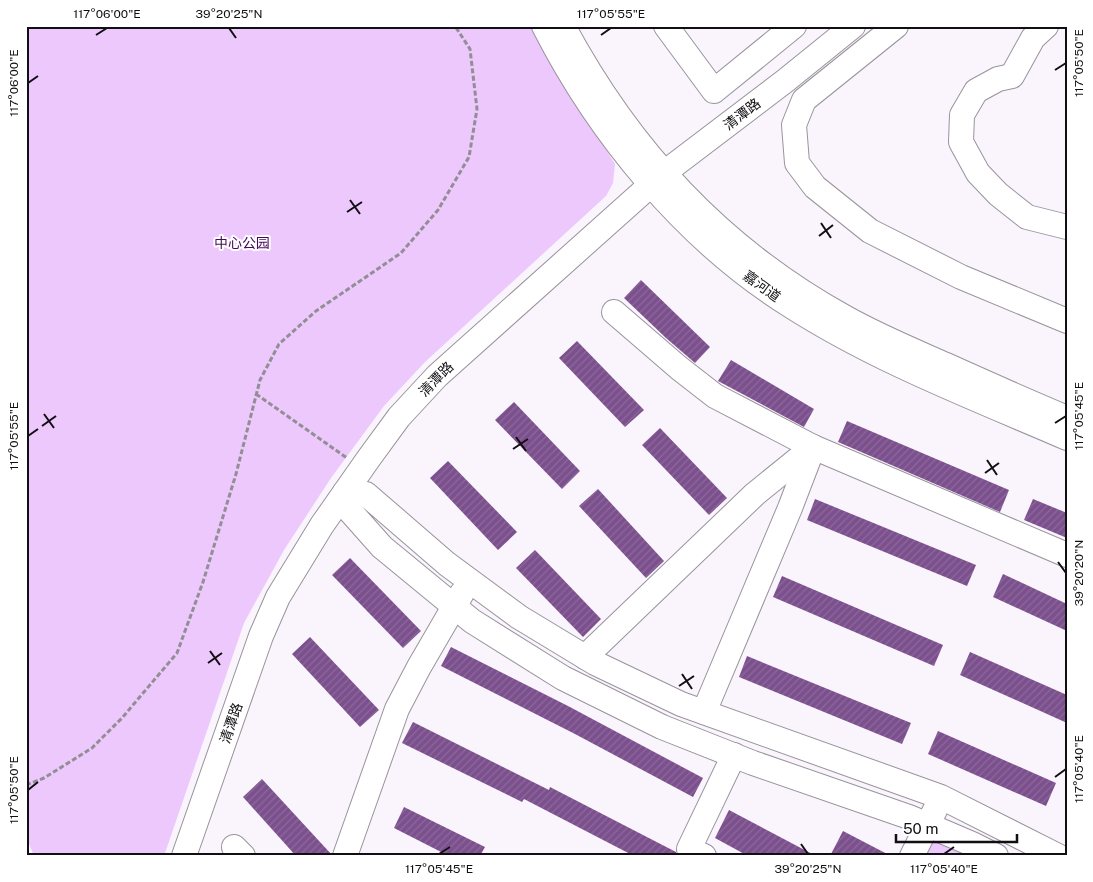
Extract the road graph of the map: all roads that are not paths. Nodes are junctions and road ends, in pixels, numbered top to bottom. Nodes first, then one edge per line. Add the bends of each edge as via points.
1 (544, 26) edge
2 (563, 26) edge
3 (666, 26) edge
4 (794, 26) edge
5 (853, 26) edge
6 (896, 26) edge
7 (1046, 26) edge
8 (658, 179) junction
9 (1067, 227) edge
10 (614, 312) dead end
11 (1067, 322) edge
12 (1067, 418) edge
13 (1067, 438) edge
14 (813, 447) junction
15 (345, 492) junction
16 (1067, 555) edge
17 (469, 580) junction
18 (454, 606) junction
19 (585, 657) junction
20 (704, 712) junction
21 (734, 755) junction
22 (941, 797) junction
23 (927, 825) junction
24 (184, 856) edge
25 (345, 856) edge
26 (704, 856) edge
27 (912, 856) edge
28 (996, 856) edge
29 (1058, 856) edge

1 - 8 street, 嘉河道 via 587,99
2 - 8 street, 嘉河道 via 605,96 643,148
3 - 4 street via 714,91
5 - 8 street, 清潭路
6 - 11 street via 804,100 794,126 797,163 814,187 870,231 961,277
7 - 9 street via 1033,38 1012,76 998,79 976,92 962,115 961,142 978,173 1027,217
8 - 12 street, 嘉河道 via 728,238 845,318
8 - 13 street, 嘉河道 via 686,221 772,294 880,356
8 - 15 street, 清潭路 via 437,376 400,417
10 - 14 street via 715,396
14 - 16 street
14 - 19 street via 755,494
14 - 20 street
15 - 17 street via 366,494
15 - 18 street via 350,511 382,547
15 - 24 street, 清潭路 via 278,597 261,636
17 - 18 street
17 - 19 street via 519,618
18 - 21 street via 472,621 563,678 662,727
18 - 25 street via 397,709
19 - 20 street
20 - 22 street
21 - 23 street
21 - 26 street via 689,849
22 - 23 street
22 - 29 street
23 - 27 street
23 - 28 street

